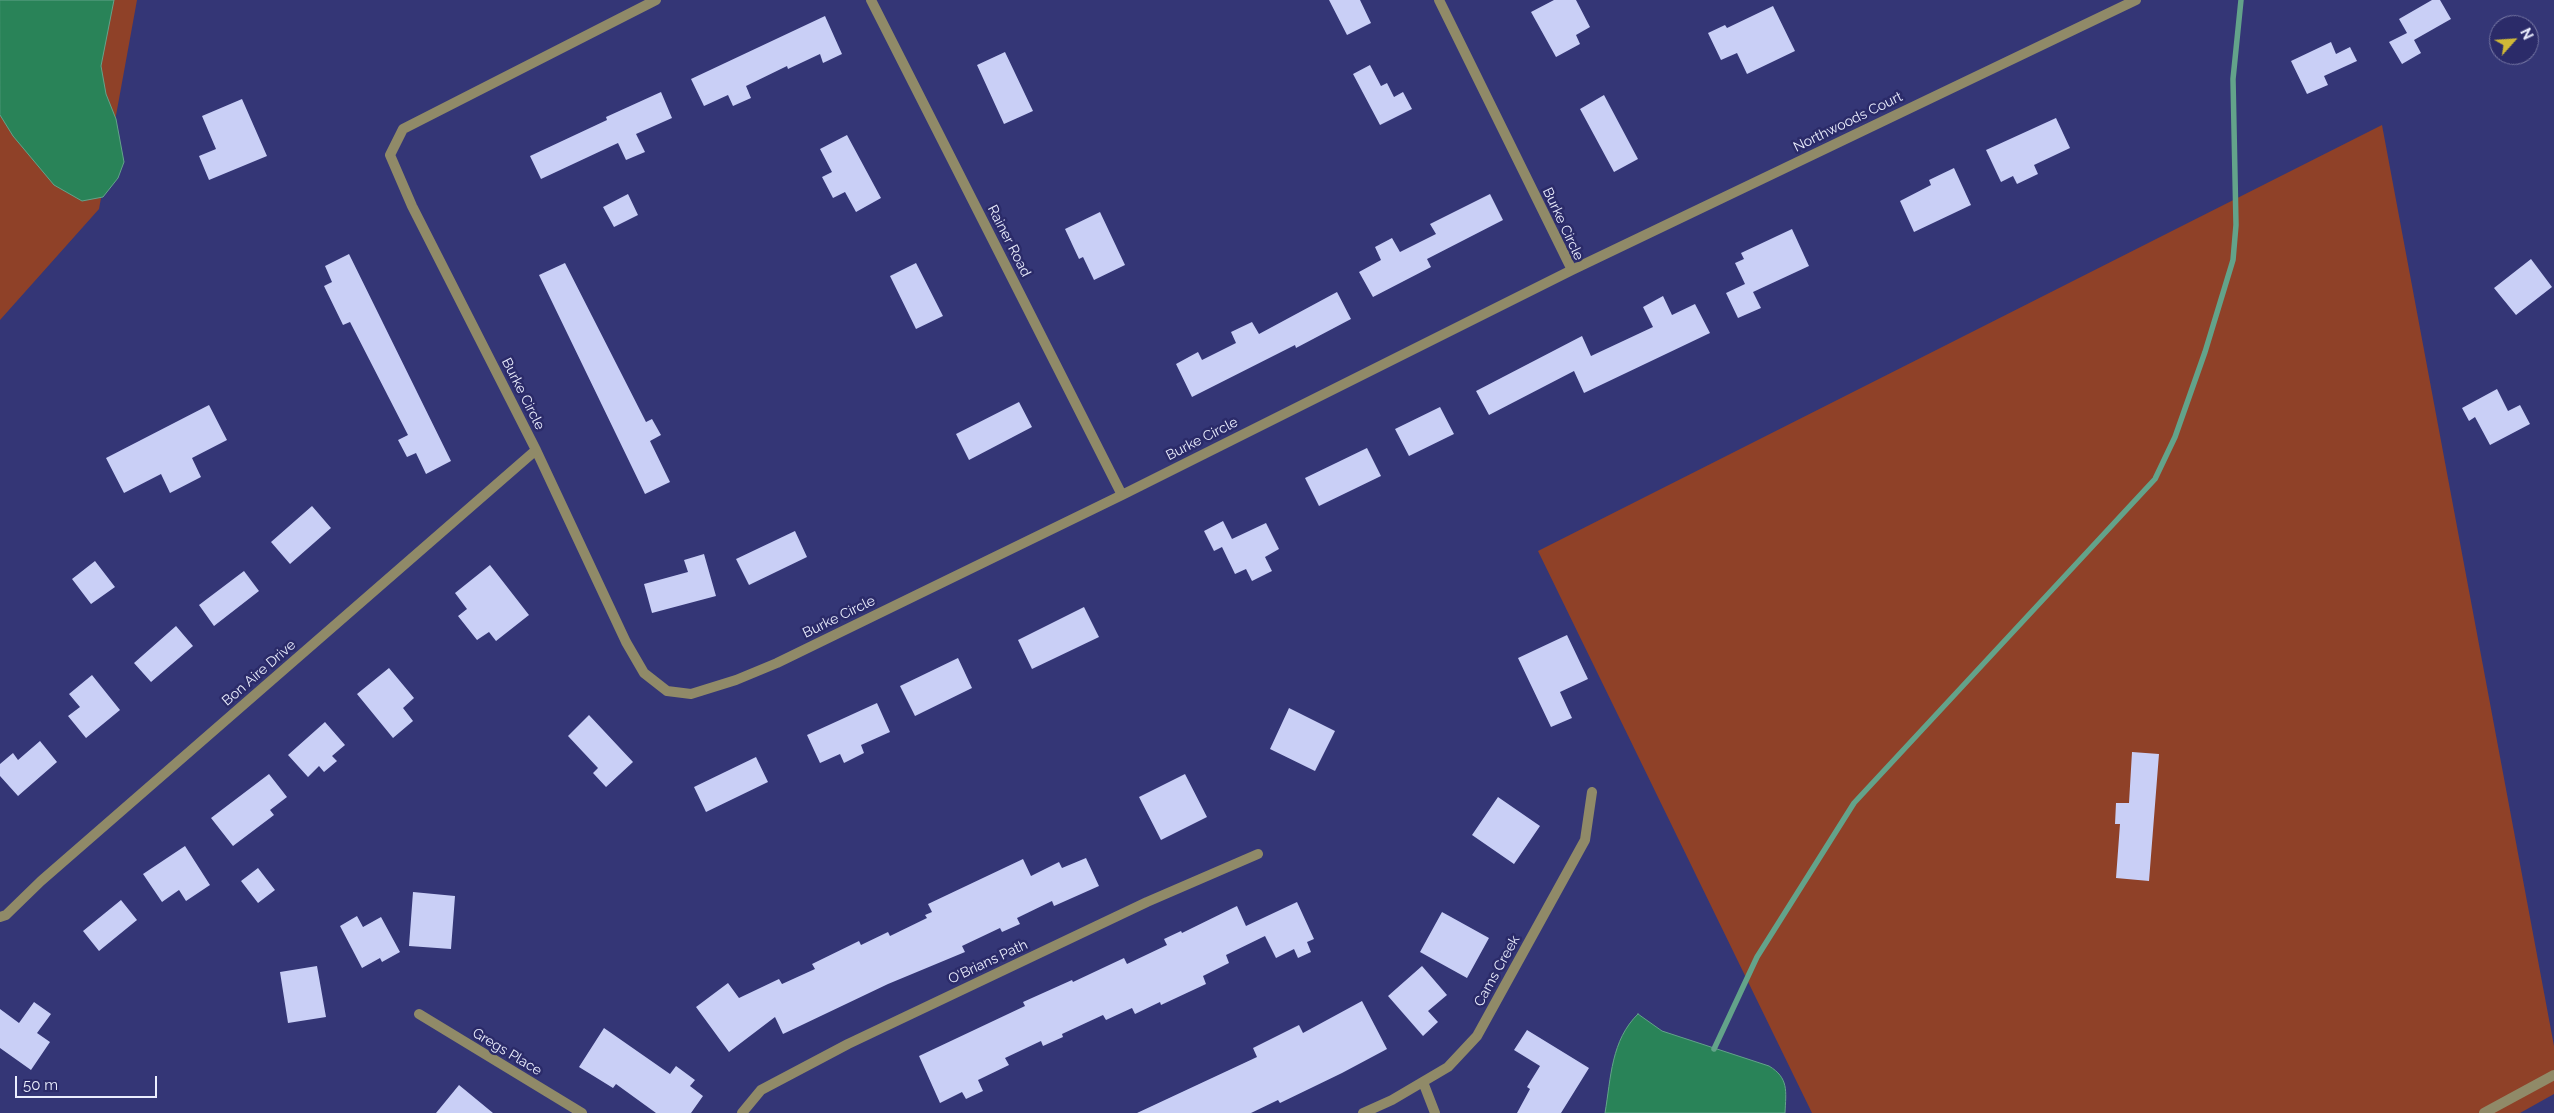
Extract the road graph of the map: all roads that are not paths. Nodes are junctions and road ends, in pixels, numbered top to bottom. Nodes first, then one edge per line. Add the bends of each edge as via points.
1 (656, 0) edge
2 (871, 0) edge
3 (1439, 0) edge
4 (2136, 0) edge
5 (1572, 270) junction
6 (536, 450) junction
7 (1122, 494) junction
8 (1592, 792) dead end
9 (1258, 854) dead end
10 (0, 917) edge
11 (419, 1014) dead end
12 (2554, 1075) edge
13 (1423, 1082) junction
14 (582, 1113) edge
15 (742, 1113) edge
16 (1363, 1113) edge
17 (1436, 1113) edge
18 (2484, 1113) edge

1 - 6 street, Burke Circle via 402,129 390,155 412,206
2 - 7 street, Rainer Road
3 - 5 street, Burke Circle
4 - 5 street, Northwoods Court
5 - 7 street, Burke Circle
6 - 7 street, Burke Circle via 626,642 644,673 667,692 691,694 777,663
6 - 10 street, Bon Aire Drive
8 - 13 street, Cams Creek via 1585,840 1477,1036 1448,1067
9 - 15 street, O'Brians Path via 1147,902 848,1044 761,1090
11 - 14 street, Gregs Place
12 - 18 street
13 - 16 street, Cams Creek
13 - 17 street

